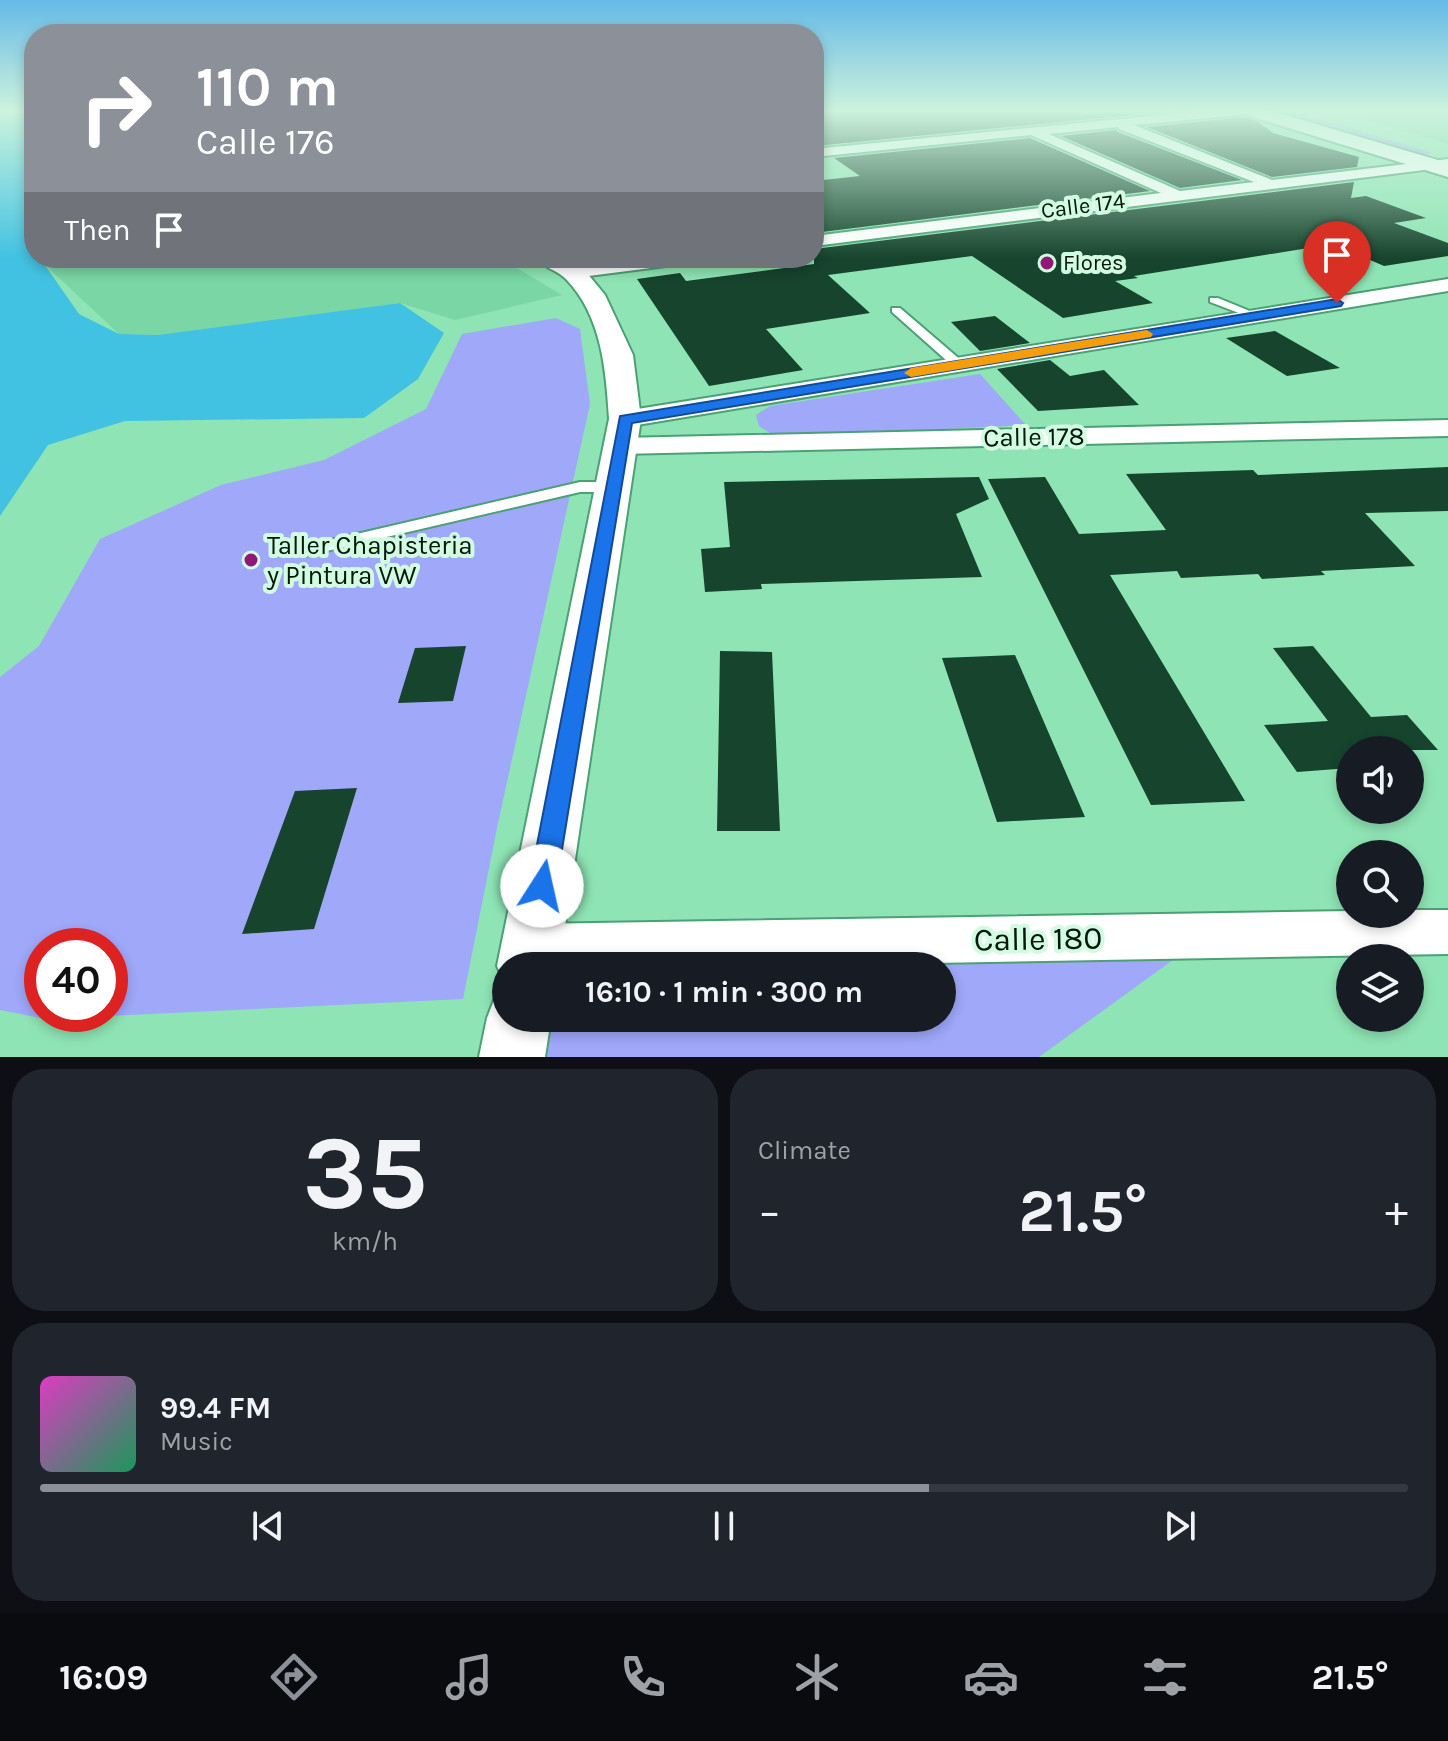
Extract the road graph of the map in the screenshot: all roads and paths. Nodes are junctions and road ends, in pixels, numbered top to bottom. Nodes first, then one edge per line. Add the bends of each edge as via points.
1 (1096, 159) edge
2 (1211, 159) edge
3 (1419, 159) edge
4 (1442, 166) edge
5 (1271, 183) junction
6 (1175, 194) junction
7 (824, 240) edge
8 (566, 268) edge
9 (604, 268) edge
10 (573, 272) junction
11 (1448, 285) edge
12 (1214, 300) dead end
13 (896, 310) dead end
14 (1256, 316) junction
15 (959, 365) junction
16 (1448, 428) edge
17 (619, 451) junction
18 (305, 551) dead end
19 (1448, 932) edge
20 (531, 952) edge
21 (714, 952) edge
22 (516, 1032) edge
23 (512, 1057) edge

1 - 6 street
2 - 5 street
3 - 4 highway
4 - 5 street, Calle 174
5 - 6 street, Calle 174
6 - 7 street, Calle 174
8 - 10 street
9 - 10 street
10 - 17 street via 592,295 619,355
11 - 14 street
12 - 14 lane
13 - 15 lane
14 - 15 street
15 - 17 street
16 - 17 street, Calle 178
17 - 18 lane via 580,487
17 - 20 street
19 - 21 street, Calle 180
22 - 23 street

